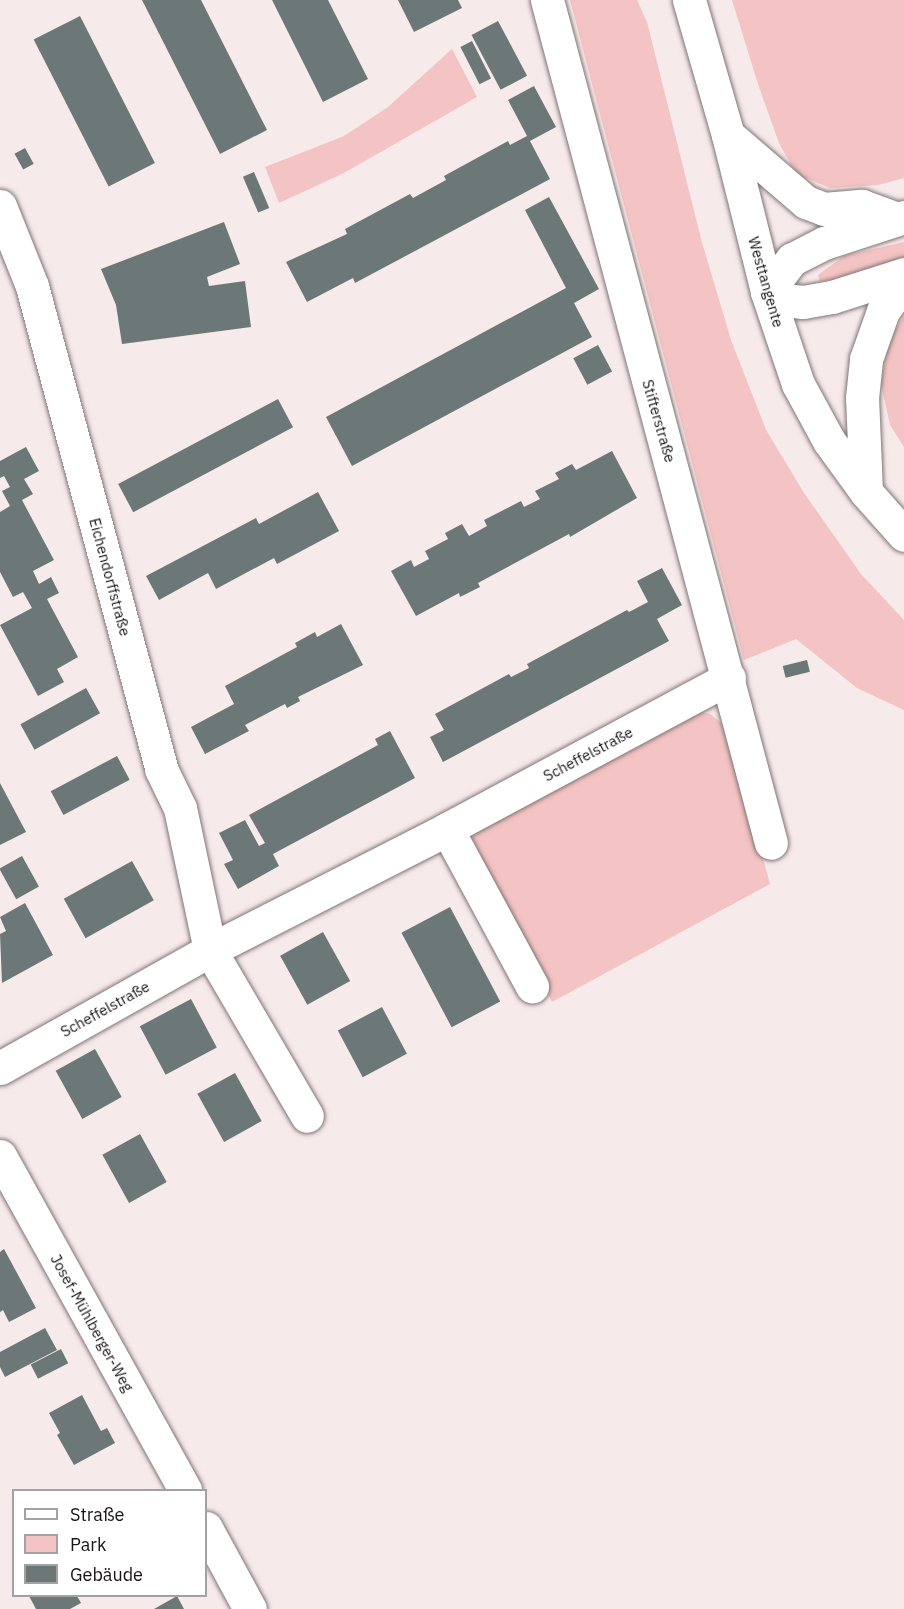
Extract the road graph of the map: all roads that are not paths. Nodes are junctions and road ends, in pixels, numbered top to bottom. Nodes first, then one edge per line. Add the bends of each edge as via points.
1 (547, 0) edge
2 (689, 0) edge
3 (728, 135) junction
4 (0, 206) edge
5 (901, 218) edge
6 (904, 274) edge
7 (904, 282) edge
8 (767, 292) junction
9 (866, 492) junction
10 (904, 535) edge
11 (729, 678) junction
12 (447, 829) junction
13 (771, 843) dead end
14 (210, 950) junction
15 (532, 986) dead end
16 (0, 1068) edge
17 (307, 1116) dead end
18 (0, 1156) edge
19 (184, 1489) edge
20 (207, 1530) edge
21 (250, 1609) edge

1 - 11 main road, Stifterstraße
2 - 3 main road, Westtangente
3 - 5 main road via 806,202 824,209 862,206
3 - 8 main road, Westtangente
4 - 14 main road, Eichendorffstraße via 32,286 161,769 180,808
5 - 8 main road via 824,243 792,259
6 - 8 main road via 803,302 784,300
7 - 9 main road via 883,311 866,358 862,398
8 - 9 main road, Westtangente via 798,384 829,441
9 - 10 main road, Westtangente
11 - 12 main road, Scheffelstraße
11 - 13 main road, Stifterstraße
12 - 14 main road, Scheffelstraße
12 - 15 main road
14 - 16 main road, Scheffelstraße
14 - 17 main road
18 - 19 main road, Josef-Mühlberger-Weg
20 - 21 main road

